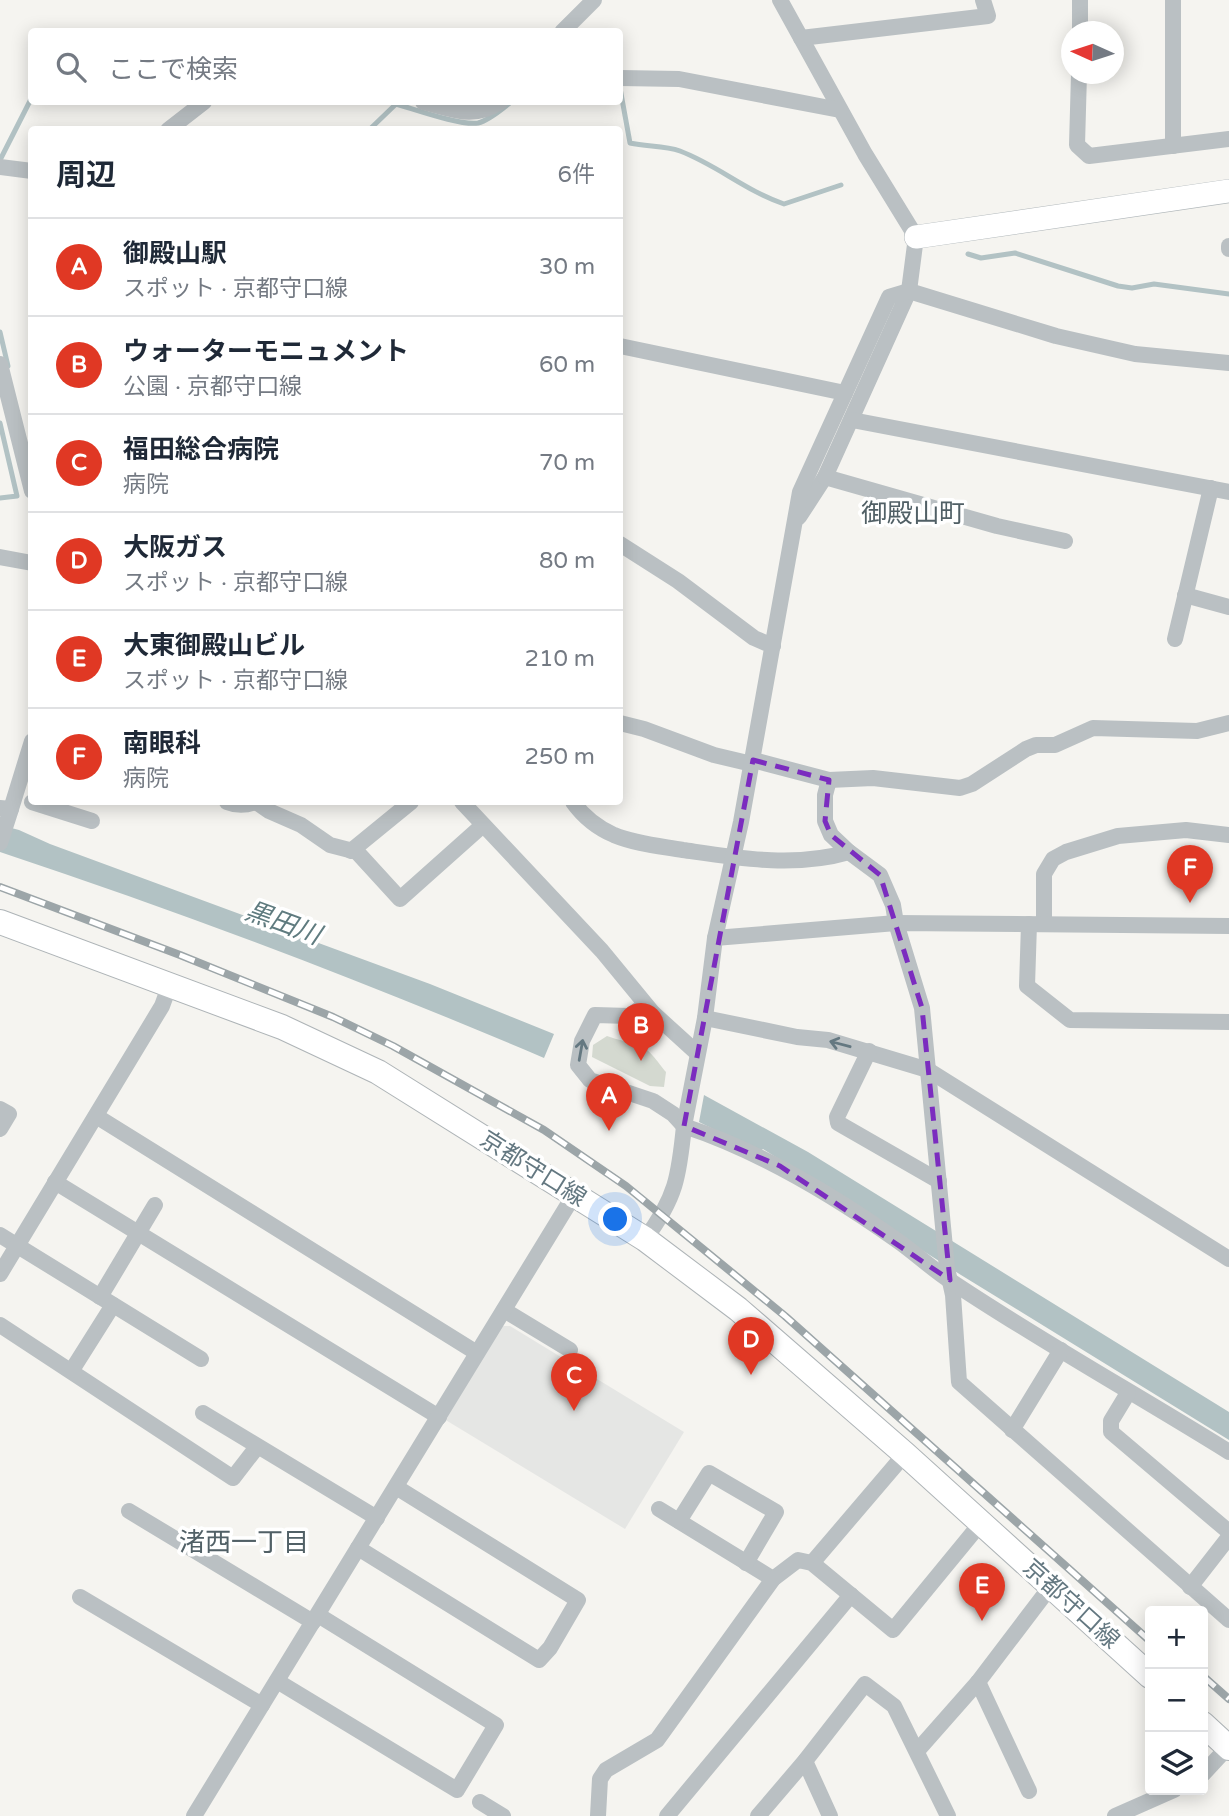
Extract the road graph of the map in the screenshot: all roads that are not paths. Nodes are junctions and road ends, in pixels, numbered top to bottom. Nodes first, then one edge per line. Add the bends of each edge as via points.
1 (594, 0) edge
2 (780, 0) edge
3 (983, 0) edge
4 (1080, 0) edge
5 (1173, 0) edge
6 (1080, 21) edge
7 (566, 28) edge
8 (801, 38) junction
9 (623, 78) edge
10 (1079, 84) edge
11 (200, 105) edge
12 (437, 105) edge
13 (495, 105) edge
14 (840, 110) junction
15 (172, 126) edge
16 (1229, 139) edge
17 (1173, 146) junction
18 (0, 167) edge
19 (28, 170) edge
20 (1229, 191) edge
21 (916, 237) junction
22 (909, 290) junction
23 (623, 347) edge
24 (1229, 363) edge
25 (0, 364) edge
26 (845, 393) junction
27 (5, 408) edge
28 (852, 420) junction
29 (825, 477) junction
30 (28, 479) edge
31 (1211, 488) junction
32 (1229, 492) edge
33 (796, 522) junction
34 (1065, 541) dead end
35 (623, 546) edge
36 (0, 557) edge
37 (28, 562) edge
38 (1185, 595) junction
39 (1229, 607) edge
40 (1175, 639) dead end
41 (773, 646) junction
42 (1229, 723) edge
43 (623, 724) edge
44 (28, 752) edge
45 (752, 762) junction
46 (830, 780) junction
47 (28, 802) edge
48 (44, 805) edge
49 (260, 805) edge
50 (407, 805) edge
51 (465, 805) edge
52 (576, 805) edge
53 (8, 809) edge
54 (92, 821) dead end
55 (482, 825) junction
56 (1229, 835) edge
57 (0, 843) edge
58 (351, 851) junction
59 (849, 852) junction
60 (733, 858) junction
61 (0, 922) edge
62 (896, 923) junction
63 (1036, 924) junction
64 (1229, 926) edge
65 (715, 938) junction
66 (170, 984) junction
67 (645, 1005) junction
68 (705, 1018) junction
69 (1229, 1022) edge
70 (869, 1051) junction
71 (697, 1053) junction
72 (928, 1070) junction
73 (0, 1109) edge
74 (96, 1116) junction
75 (684, 1126) junction
76 (0, 1129) edge
77 (939, 1181) junction
78 (55, 1182) junction
79 (574, 1195) junction
80 (155, 1205) dead end
81 (138, 1233) junction
82 (0, 1235) edge
83 (645, 1239) junction
84 (17, 1245) junction
85 (1229, 1259) edge
86 (0, 1274) edge
87 (948, 1274) junction
88 (106, 1301) junction
89 (504, 1310) junction
90 (0, 1325) edge
91 (570, 1350) dead end
92 (1061, 1350) junction
93 (477, 1353) junction
94 (201, 1359) dead end
95 (72, 1370) junction
96 (1128, 1393) junction
97 (203, 1413) dead end
98 (439, 1417) junction
99 (1012, 1430) junction
100 (257, 1447) junction
101 (1229, 1452) edge
102 (905, 1454) junction
103 (396, 1487) junction
104 (659, 1509) dead end
105 (129, 1511) dead end
106 (377, 1518) junction
107 (679, 1521) junction
108 (981, 1523) junction
109 (1229, 1534) edge
110 (358, 1548) junction
111 (746, 1563) junction
112 (812, 1563) junction
113 (773, 1579) junction
114 (1051, 1586) junction
115 (1190, 1587) junction
116 (851, 1595) junction
117 (80, 1597) dead end
118 (315, 1618) junction
119 (1229, 1620) edge
120 (1145, 1671) edge
121 (277, 1681) junction
122 (978, 1682) junction
123 (262, 1705) junction
124 (1208, 1729) edge
125 (1229, 1748) edge
126 (918, 1750) junction
127 (805, 1761) junction
128 (1208, 1769) edge
129 (1029, 1791) dead end
130 (1163, 1795) edge
131 (480, 1802) dead end
132 (194, 1816) edge
133 (503, 1816) edge
134 (598, 1816) edge
135 (667, 1816) edge
136 (758, 1816) edge
137 (830, 1816) edge
138 (948, 1816) edge
139 (1115, 1816) edge

1 - 7 street
2 - 8 street
3 - 8 street via 988,16
4 - 6 street
5 - 17 street
8 - 14 street
9 - 14 street via 679,79
10 - 17 street via 1077,145 1089,156
11 - 15 street
12 - 13 street via 473,113
14 - 21 street
16 - 17 street
18 - 19 street
20 - 21 street
21 - 22 street
22 - 24 street via 1056,336 1135,354
22 - 26 street via 889,298
22 - 28 street
23 - 26 street
25 - 27 street
26 - 33 street via 800,492
27 - 30 street
28 - 29 street
28 - 31 street
29 - 33 street
29 - 34 street
31 - 32 street
31 - 38 street
33 - 41 street
35 - 41 street via 754,638
36 - 37 street
38 - 39 street
38 - 40 street
41 - 45 street
42 - 46 street via 1197,731 1093,728 1055,745 1036,745 960,788 873,778
43 - 45 street via 714,755
44 - 53 street
45 - 46 street
45 - 60 street
46 - 59 street via 825,821 831,835
47 - 53 street
48 - 54 street
49 - 58 street via 330,845
50 - 58 street
51 - 55 street
52 - 60 street via 599,827 628,841
53 - 57 street
55 - 58 street via 400,899
55 - 67 street via 603,951
56 - 63 street via 1186,830 1118,836 1052,859 1044,874
59 - 60 street via 806,860
59 - 62 street via 880,874
60 - 65 street
61 - 66 main road, 京都守口線
62 - 63 street
62 - 65 street
62 - 72 street via 922,1007
63 - 64 street
63 - 69 street via 1027,986 1070,1020
65 - 68 street
66 - 74 street via 162,1006
66 - 79 main road, 京都守口線 via 282,1027 378,1072
67 - 71 street
75 -> 67 street via 653,1101 590,1080 578,1065 582,1041 595,1015 629,1016
70 -> 68 street
68 - 71 street
70 - 72 street
70 - 77 street via 838,1123
71 - 75 street
72 - 77 street
72 - 85 street
73 - 76 street via 9,1114
74 - 78 street
74 - 93 street
75 - 83 street via 673,1195
75 - 87 street via 780,1166
77 - 87 street
78 - 81 street
78 - 84 street
79 - 83 main road, 京都守口線
79 - 89 street
80 - 81 street
81 - 88 street
81 - 98 street
82 - 84 street
83 - 102 main road, 京都守口線 via 738,1309
84 - 86 street
84 - 88 street
87 - 92 street
87 - 99 street via 959,1382
88 - 94 street
88 - 95 street
89 - 91 street
89 - 93 street
90 - 95 street
92 - 96 street
92 - 99 street
93 - 98 street
95 - 100 street via 233,1478
96 - 101 street
96 - 109 street via 1111,1422 1111,1432
97 - 100 street
98 - 103 street
99 - 115 street
100 - 106 street
102 - 108 main road, 京都守口線
102 - 112 street
103 - 106 street
103 - 110 street via 578,1600 550,1648 539,1660
104 - 107 street
105 - 118 street
106 - 110 street
107 - 111 street
107 - 111 street via 709,1473 776,1512
108 - 114 main road, 京都守口線
108 - 116 street via 893,1630
109 - 115 street
110 - 118 street
111 - 113 street
112 - 113 street via 798,1560
112 - 116 street
113 - 134 street via 657,1740 606,1770 600,1779
114 - 120 main road, 京都守口線
114 - 122 street
115 - 119 street
116 - 135 street
117 - 123 street
118 - 121 street
118 - 121 street via 496,1725 477,1757 457,1790
121 - 123 street
122 - 126 street
122 - 129 street
123 - 132 street
124 - 125 main road
125 - 128 street
126 - 127 street via 894,1706 865,1684
126 - 138 street
127 - 136 street
127 - 137 street
130 - 139 street
131 - 133 street

